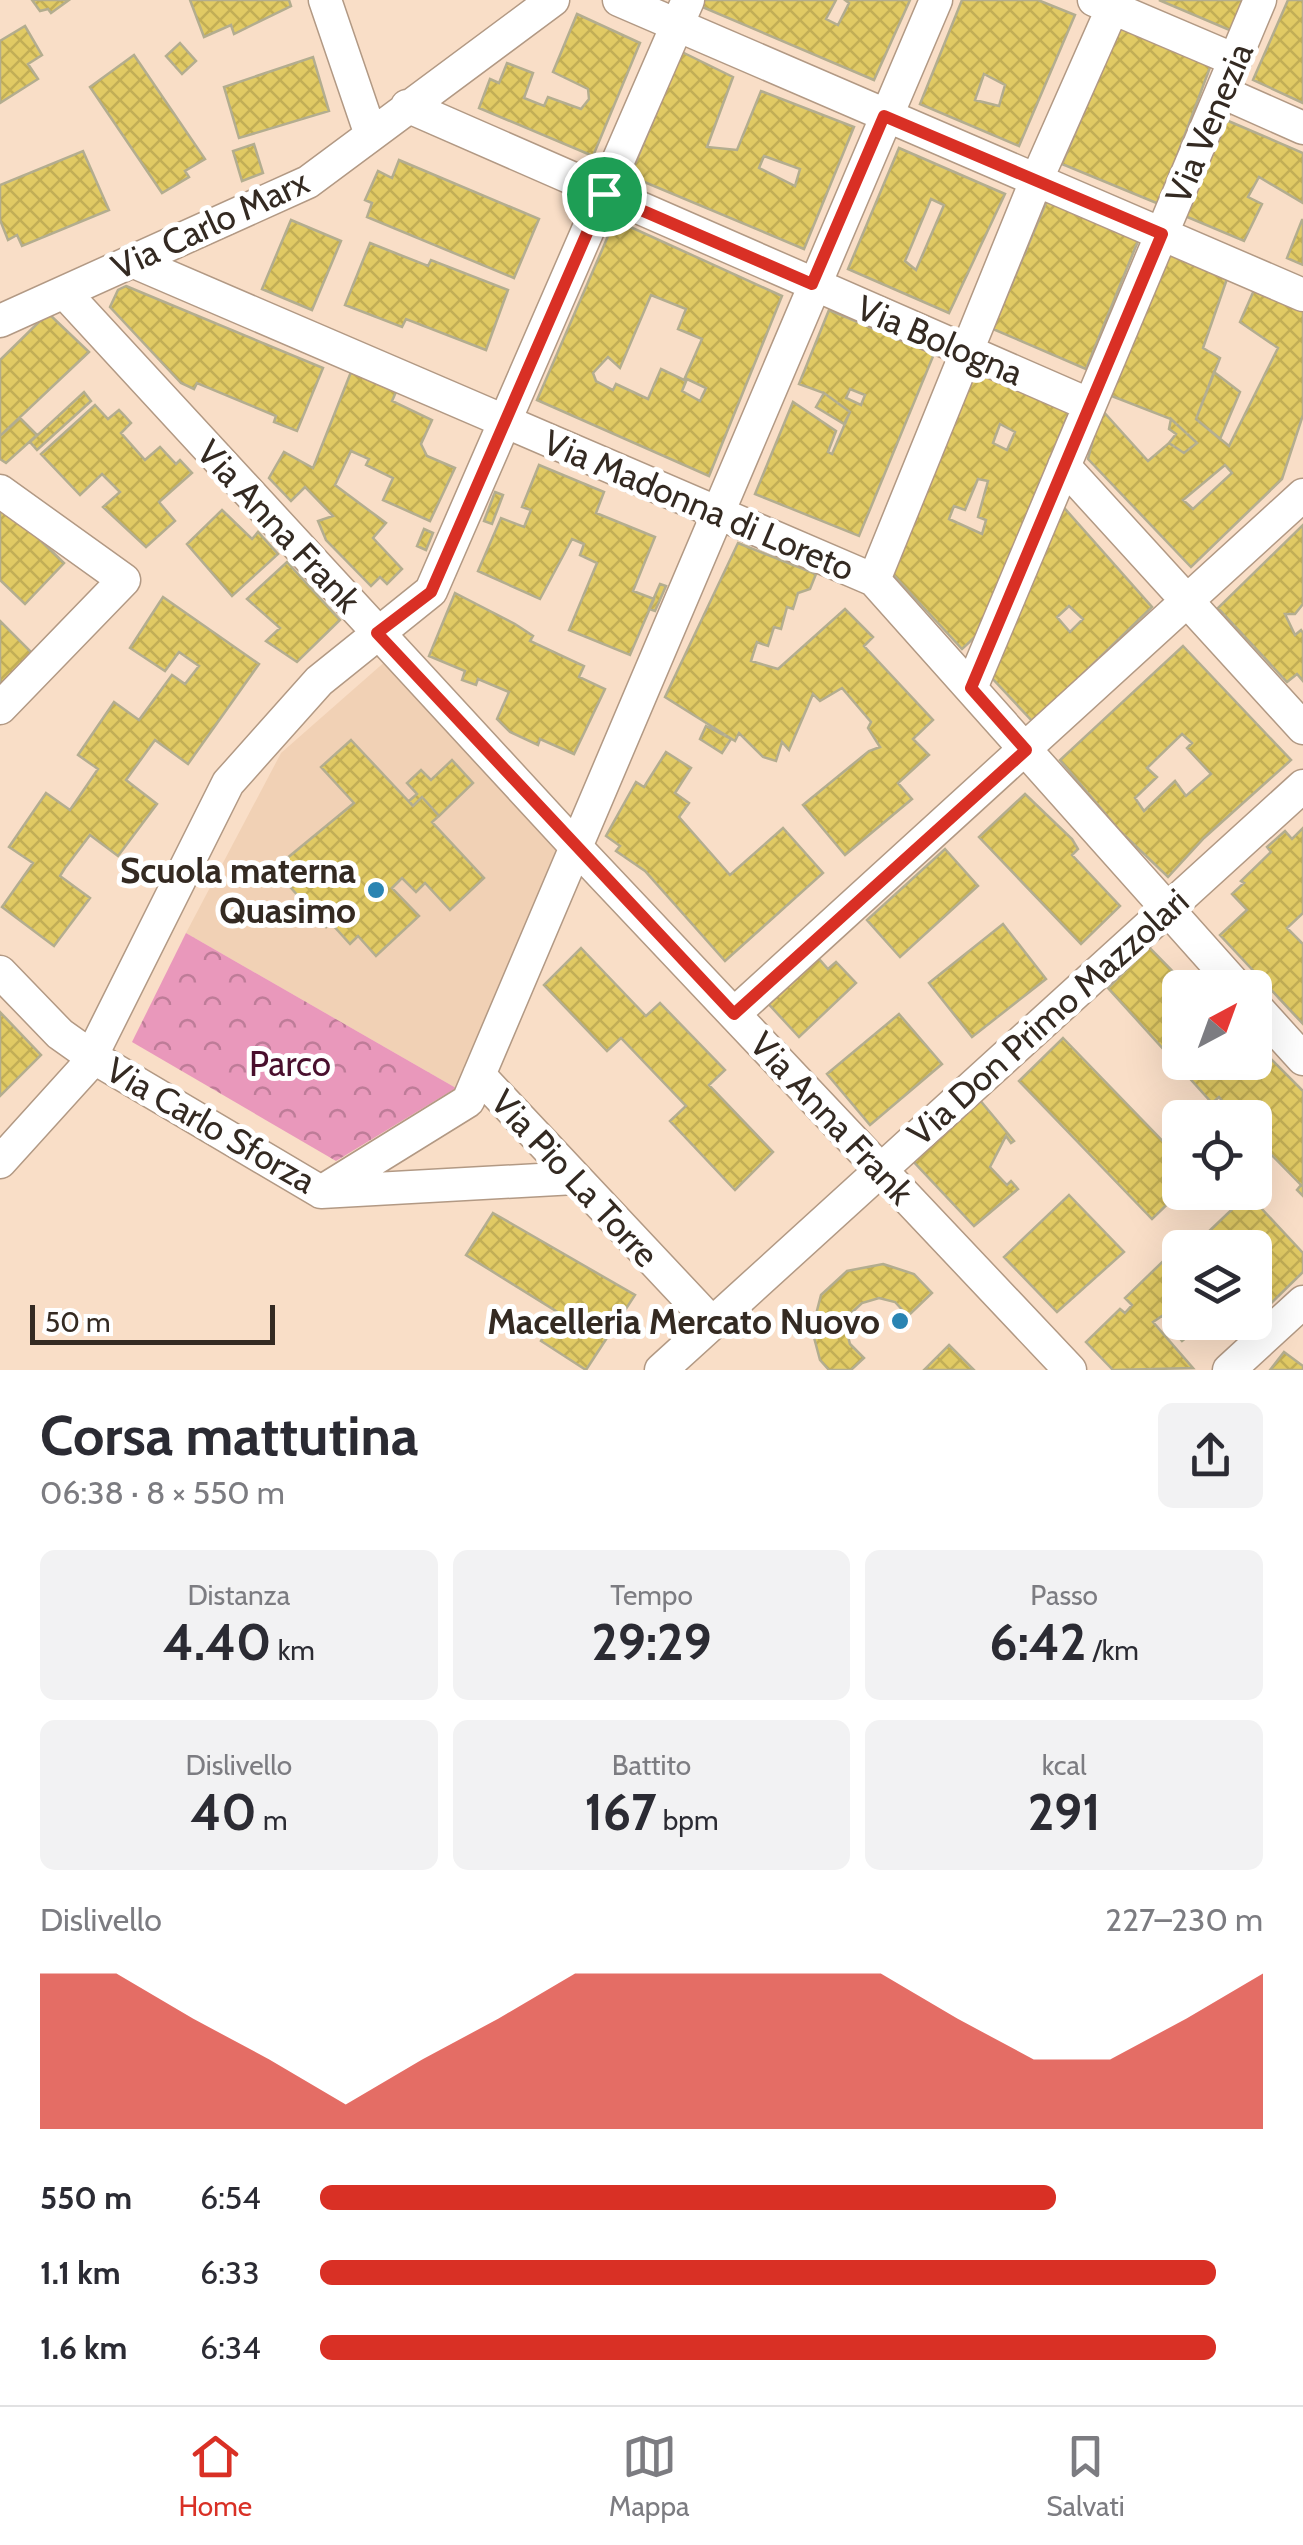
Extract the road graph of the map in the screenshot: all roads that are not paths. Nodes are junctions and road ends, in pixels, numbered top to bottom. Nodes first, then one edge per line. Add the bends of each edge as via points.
1 (325, 0) edge
2 (554, 0) edge
3 (619, 0) edge
4 (936, 0) edge
5 (1260, 0) edge
6 (1107, 2) edge
7 (682, 14) edge
8 (1235, 60) junction
9 (1222, 92) junction
10 (407, 106) junction
11 (884, 116) junction
12 (1303, 128) edge
13 (370, 136) junction
14 (1036, 181) junction
15 (604, 194) junction
16 (1162, 234) junction
17 (132, 261) junction
18 (812, 284) junction
19 (65, 293) junction
20 (1303, 295) edge
21 (0, 321) edge
22 (967, 352) junction
23 (1088, 404) junction
24 (505, 422) junction
25 (1064, 466) junction
26 (0, 491) edge
27 (1303, 495) edge
28 (716, 513) junction
29 (874, 580) junction
30 (1187, 599) junction
31 (377, 633) junction
32 (971, 688) junction
33 (0, 708) edge
34 (1303, 728) edge
35 (1026, 750) junction
36 (1303, 786) edge
37 (576, 846) junction
38 (1167, 910) junction
39 (1222, 970) edge
40 (0, 972) edge
41 (734, 1014) junction
42 (1272, 1025) edge
43 (91, 1056) junction
44 (1303, 1059) edge
45 (478, 1076) junction
46 (0, 1162) edge
47 (880, 1169) junction
48 (575, 1178) junction
49 (321, 1192) junction
50 (1303, 1302) edge
51 (712, 1323) junction
52 (661, 1370) edge
53 (1070, 1370) edge
54 (1230, 1370) edge

1 - 13 street
2 - 10 street, Via Carlo Marx
3 - 7 street
4 - 11 street
5 - 8 street, Via Venezia
6 - 8 street
6 - 14 street
7 - 11 street
7 - 15 street
8 - 9 street, Via Venezia
9 - 12 street
9 - 16 street, Via Venezia
10 - 13 street, Via Carlo Marx
10 - 15 street, Via Bologna
11 - 14 street
11 - 18 street
13 - 17 street, Via Carlo Marx via 308,182
14 - 16 street
14 - 22 street
15 - 18 street, Via Bologna
15 - 24 street
16 - 20 street
16 - 23 street, Via Venezia
17 - 19 street, Via Carlo Marx
17 - 24 street, Via Madonna di Loreto
18 - 22 street, Via Bologna
18 - 28 street
19 - 21 street, Via Carlo Marx
19 - 31 street, Via Anna Frank
22 - 23 street, Via Bologna
22 - 29 street
23 - 25 street, Via Venezia
24 - 28 street, Via Madonna di Loreto
24 - 31 street via 431,592
25 - 30 street
25 - 32 street, Via Venezia
26 - 33 street via 124,580
27 - 30 street
28 - 29 street, Via Madonna di Loreto
28 - 37 street
29 - 32 street, Via Madonna di Loreto
30 - 34 street
30 - 35 street
31 - 37 street, Via Anna Frank
31 - 43 street via 319,681 228,784
32 - 35 street, Via Madonna di Loreto
35 - 38 street, Via Madonna di Loreto
35 - 41 street
36 - 38 street, Via Don Primo Mazzolari
37 - 41 street, Via Anna Frank
37 - 45 street
38 - 39 street, Via Madonna di Loreto
38 - 47 street, Via Don Primo Mazzolari
40 - 43 street, Via Carlo Sforza
41 - 47 street, Via Anna Frank
42 - 44 street
43 - 46 street
43 - 49 street, Via Carlo Sforza
45 - 48 street, Via Pio La Torre
45 - 49 street via 468,1101
47 - 51 street, Via Don Primo Mazzolari
47 - 53 street, Via Anna Frank
48 - 49 street, Via Carlo Sforza
48 - 51 street, Via Pio La Torre
50 - 54 street
51 - 52 street, Via Don Primo Mazzolari

